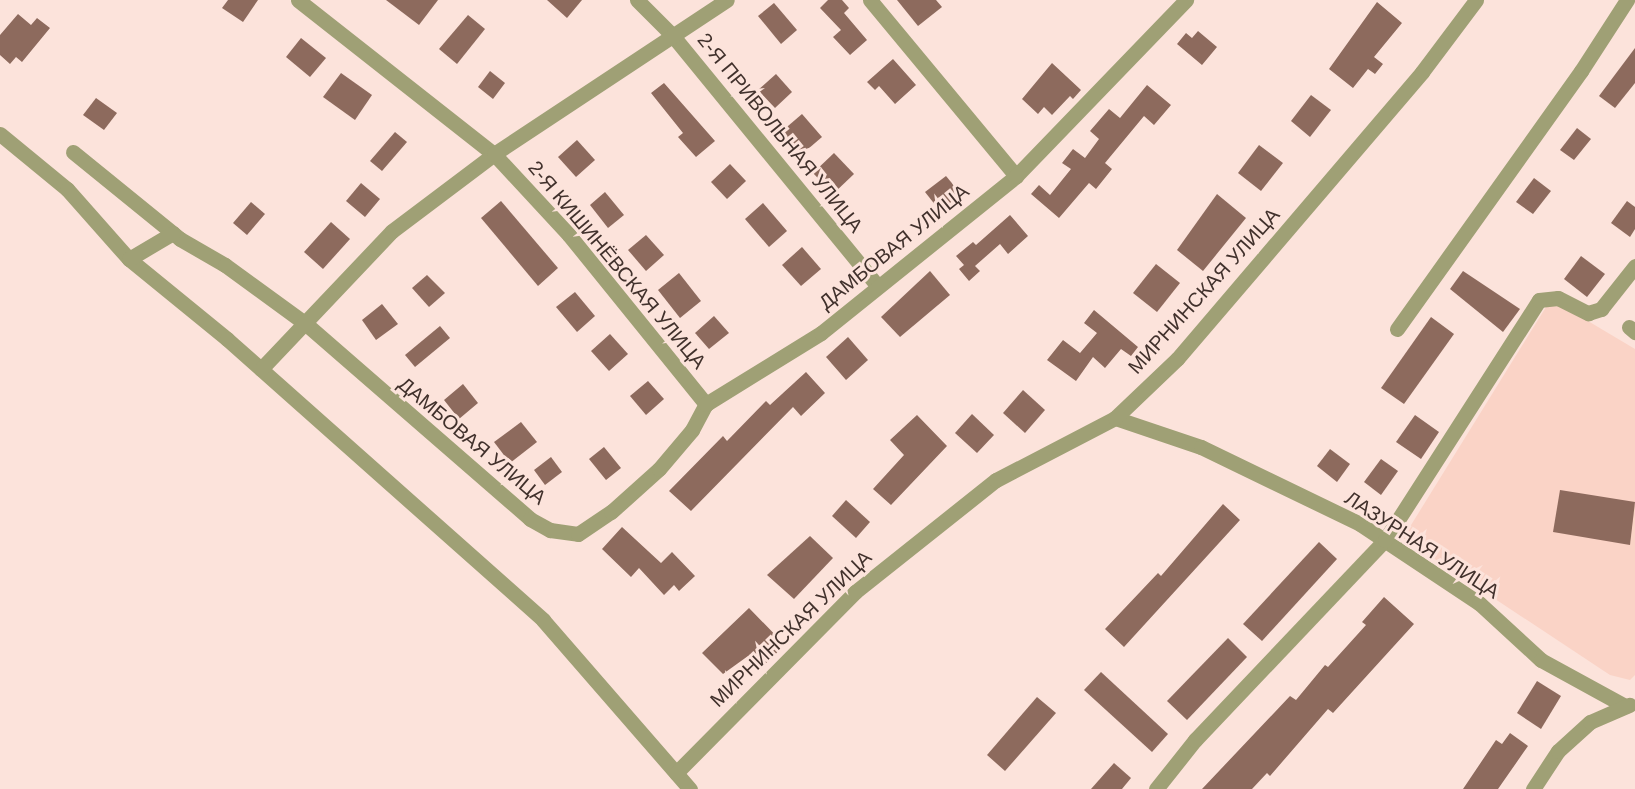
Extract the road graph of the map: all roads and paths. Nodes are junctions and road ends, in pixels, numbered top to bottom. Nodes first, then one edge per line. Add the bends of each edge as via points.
1 (298, 0) edge
2 (636, 0) edge
3 (727, 0) edge
4 (870, 0) edge
5 (1186, 0) edge
6 (1476, 0) edge
7 (1627, 0) edge
8 (673, 36) junction
9 (0, 134) edge
10 (73, 152) dead end
11 (494, 154) junction
12 (1016, 176) junction
13 (173, 233) junction
14 (129, 259) junction
15 (1635, 266) edge
16 (877, 285) junction
17 (306, 324) junction
18 (1397, 329) dead end
19 (261, 369) junction
20 (706, 404) junction
21 (1115, 418) junction
22 (1385, 540) junction
23 (1630, 705) edge
24 (676, 772) junction
25 (690, 789) edge
26 (1156, 789) edge
27 (1533, 789) edge

1 - 11 street, 2-Я КИШИНЁВСКАЯ УЛИЦА
2 - 8 street, 2-Я ПРИВОЛЬНАЯ УЛИЦА
3 - 8 street
4 - 12 street
5 - 12 street, ДАМБОВАЯ УЛИЦА
6 - 21 street, МИРНИНСКАЯ УЛИЦА via 1422,72 1177,358
7 - 18 street
8 - 11 street
8 - 16 street, 2-Я ПРИВОЛЬНАЯ УЛИЦА
9 - 14 street via 67,189
10 - 13 street, ДАМБОВАЯ УЛИЦА
11 - 17 street via 392,231
11 - 20 street, 2-Я КИШИНЁВСКАЯ УЛИЦА via 569,235
12 - 16 street, ДАМБОВАЯ УЛИЦА
13 - 14 street
13 - 17 street, ДАМБОВАЯ УЛИЦА
14 - 19 street
15 - 22 street via 1601,309 1588,313 1558,298 1539,300
16 - 20 street, ДАМБОВАЯ УЛИЦА via 821,333
17 - 19 street
17 - 20 street, ДАМБОВАЯ УЛИЦА via 434,439 530,519 550,530 578,534 611,512 659,469 692,430
19 - 24 street via 543,620
21 - 22 street, ЛАЗУРНАЯ УЛИЦА via 1201,447 1289,488
21 - 24 street, МИРНИНСКАЯ УЛИЦА via 996,480 855,592
22 - 23 street, ЛАЗУРНАЯ УЛИЦА via 1479,603 1541,660
22 - 26 street via 1195,740
23 - 27 street via 1590,722 1558,752
24 - 25 street

